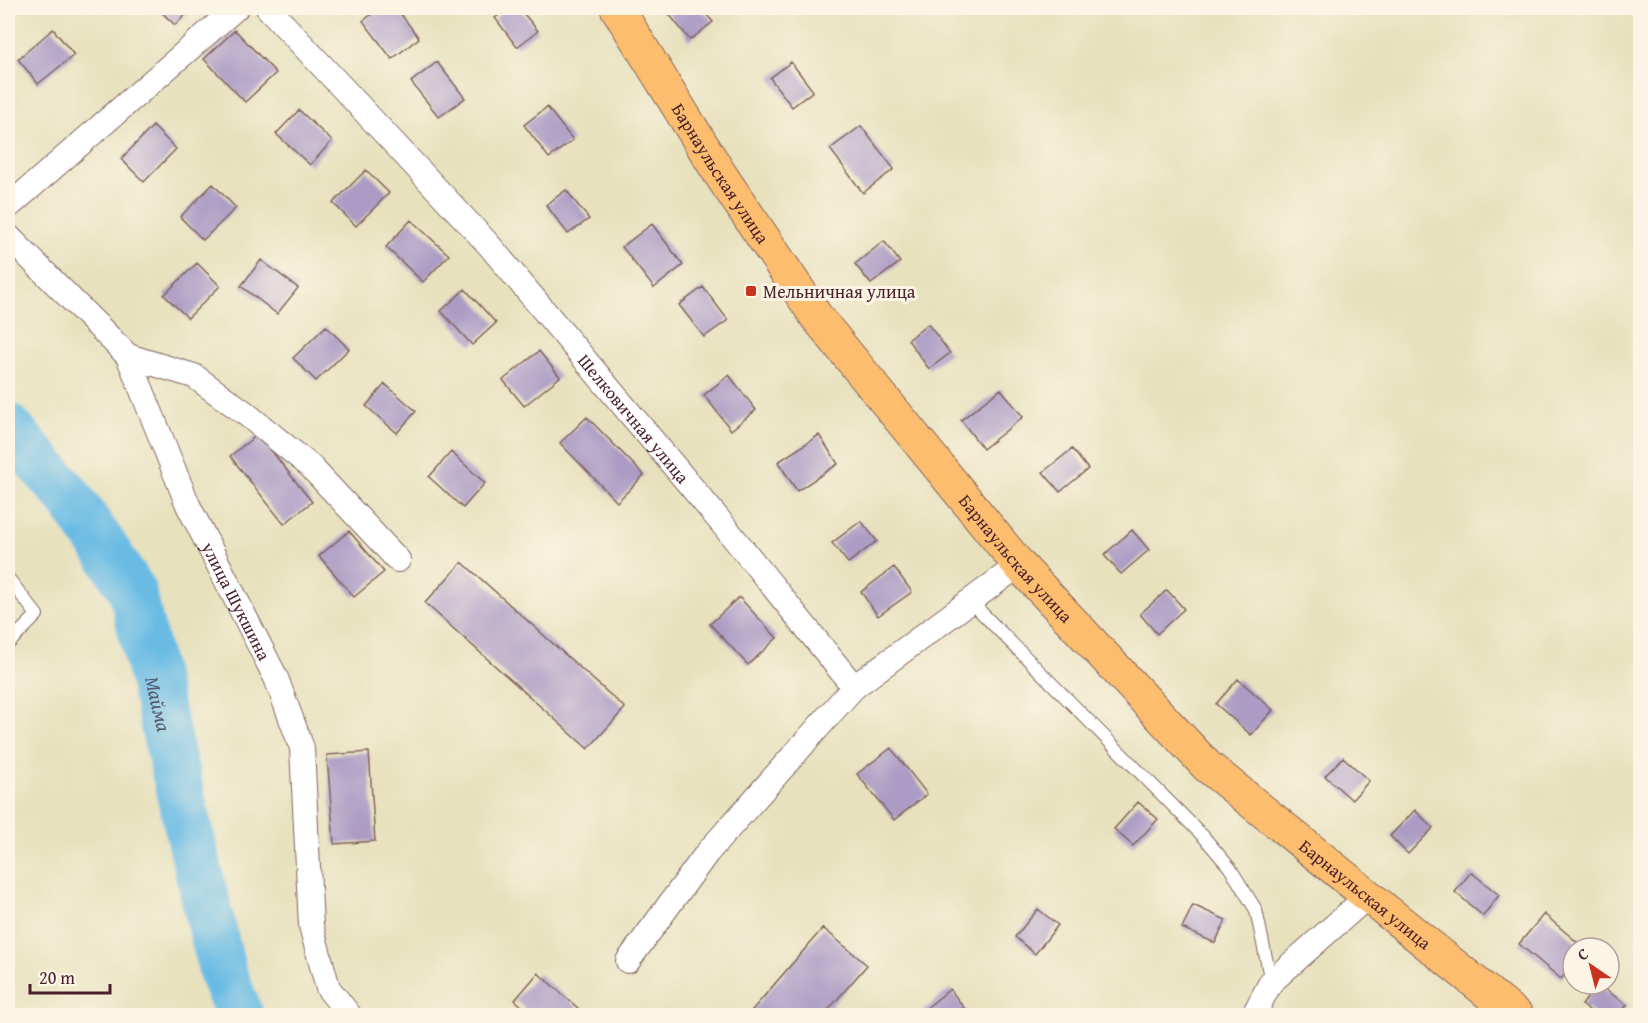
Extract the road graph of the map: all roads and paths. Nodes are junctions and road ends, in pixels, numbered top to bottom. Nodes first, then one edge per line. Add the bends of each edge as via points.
1 (236, 8) edge
2 (268, 8) edge
3 (617, 8) edge
4 (8, 207) edge
5 (8, 236) edge
6 (128, 356) junction
7 (398, 560) dead end
8 (1019, 565) junction
9 (8, 578) edge
10 (970, 601) junction
11 (8, 644) edge
12 (854, 687) junction
13 (1368, 896) junction
14 (628, 961) dead end
15 (1270, 982) junction
16 (350, 1016) edge
17 (1253, 1016) edge
18 (1517, 1016) edge

1 - 4 street
2 - 12 street, Шелковичная улица via 489,245
3 - 8 main road, Барнаульская улица via 720,174 816,316
5 - 6 street, улица Шукшина
6 - 7 street via 194,376 245,413 310,466
6 - 16 street, улица Шукшина via 188,505 276,678 302,748 310,926 328,988
8 - 10 street
8 - 13 main road, Барнаульская улица via 1207,766
9 - 11 lane via 37,615
10 - 12 street
10 - 15 lane via 1230,868 1256,910
12 - 14 street via 707,853
13 - 15 street
13 - 18 main road, Барнаульская улица
15 - 17 street

